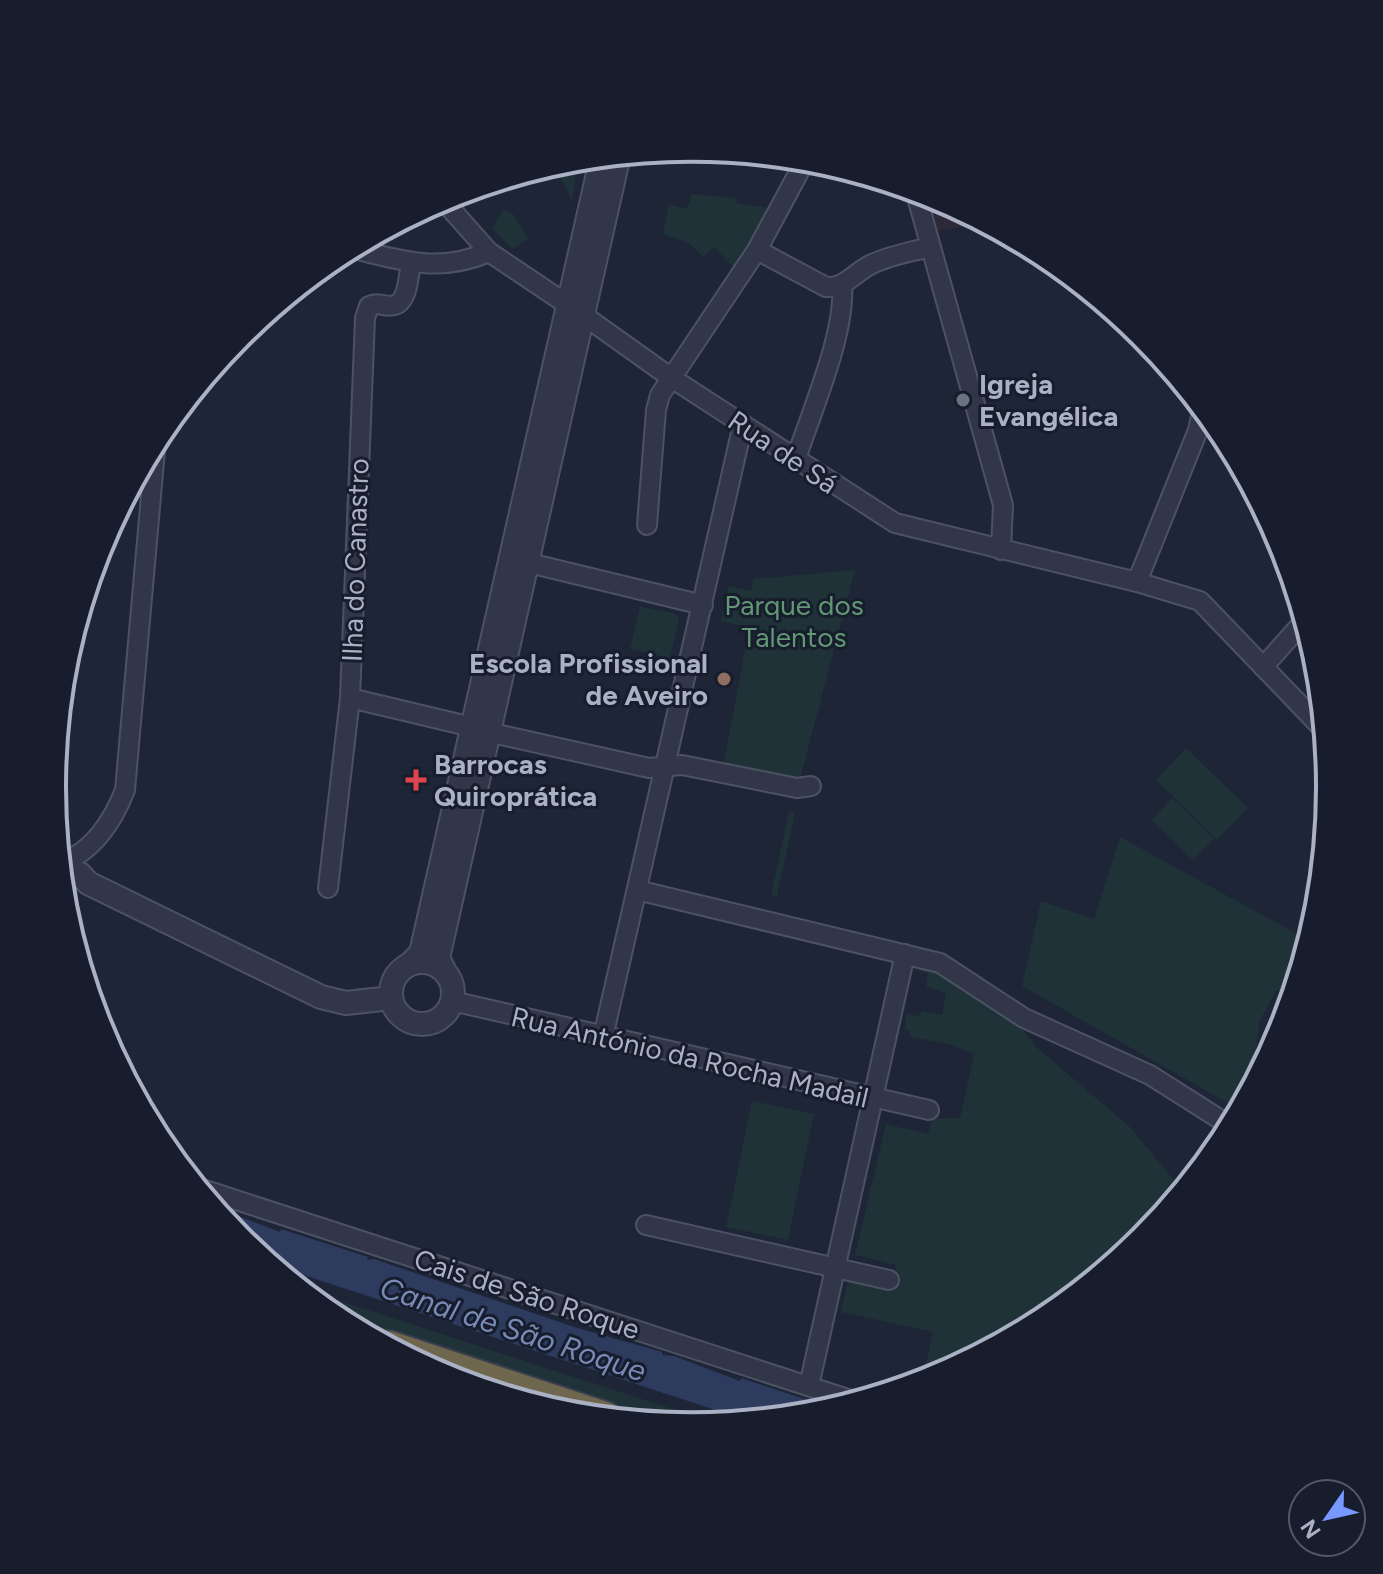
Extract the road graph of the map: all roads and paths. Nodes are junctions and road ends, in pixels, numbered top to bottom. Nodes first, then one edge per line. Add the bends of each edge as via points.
1 (607, 167) edge
2 (799, 171) edge
3 (919, 205) edge
4 (451, 209) edge
5 (930, 247) junction
6 (757, 250) junction
7 (368, 252) edge
8 (489, 252) junction
9 (411, 262) junction
10 (842, 285) junction
11 (575, 310) junction
12 (670, 377) junction
13 (1200, 422) edge
14 (743, 424) junction
15 (796, 459) junction
16 (153, 468) edge
17 (529, 516) junction
18 (647, 525) dead end
19 (1001, 550) junction
20 (529, 563) junction
21 (1137, 582) junction
22 (703, 605) junction
23 (1297, 629) edge
24 (1263, 667) junction
25 (350, 698) junction
26 (1313, 719) edge
27 (480, 730) junction
28 (664, 767) junction
29 (811, 786) dead end
30 (70, 860) edge
31 (71, 870) edge
32 (73, 883) edge
33 (88, 883) junction
34 (328, 888) dead end
35 (637, 890) junction
36 (905, 954) junction
37 (410, 964) junction
38 (445, 972) junction
39 (391, 998) junction
40 (452, 1001) junction
41 (603, 1037) junction
42 (875, 1098) junction
43 (929, 1110) dead end
44 (1221, 1120) edge
45 (217, 1194) edge
46 (646, 1225) dead end
47 (834, 1267) junction
48 (889, 1280) dead end
49 (809, 1386) junction
50 (836, 1395) edge

1 - 11 street
2 - 6 street
3 - 5 street
4 - 8 street, Rua de Sá
5 - 10 street via 870,265
5 - 19 street via 1003,506
6 - 10 street via 826,287
6 - 12 street
7 - 9 street
8 - 9 street via 436,266
8 - 11 street, Rua de Sá
9 - 25 street, Ilha do Canastro via 398,303 375,303 365,318
10 - 15 street via 830,355
11 - 12 street, Rua de Sá
11 - 17 street
12 - 14 street, Rua de Sá
12 - 18 street via 656,410
13 - 21 street
14 - 15 street, Rua de Sá
14 - 22 street
15 - 19 street, Rua de Sá via 895,523
16 - 30 street via 125,790 112,818
17 - 20 street
17 - 27 street
19 - 21 street, Rua de Sá
20 - 22 street
20 - 27 street
21 - 24 street, Rua de Sá via 1200,601
22 - 28 street
23 - 24 street
24 - 26 street, Rua de Sá
25 - 27 street
25 - 34 street, Ilha do Canastro
27 - 28 street
27 - 37 street via 421,953
27 - 38 street via 438,958
28 - 29 street via 682,765 797,788
28 - 35 street
31 - 33 street
32 - 33 street
33 - 39 street via 321,997 346,1003
35 - 36 street
35 - 41 street
36 - 42 street
36 - 44 street via 948,967 1024,1018 1150,1075
37 - 38 street via 429,962
37 - 39 street via 394,978
38 - 40 street
39 - 40 street via 401,1016 420,1024 440,1018
40 - 41 street, Rua António da Rocha Madail
41 - 42 street, Rua António da Rocha Madail
42 - 43 street, Rua António da Rocha Madail
42 - 47 street
45 - 49 street, Cais de São Roque
46 - 47 street
47 - 48 street
47 - 49 street
49 - 50 street, Cais de São Roque

